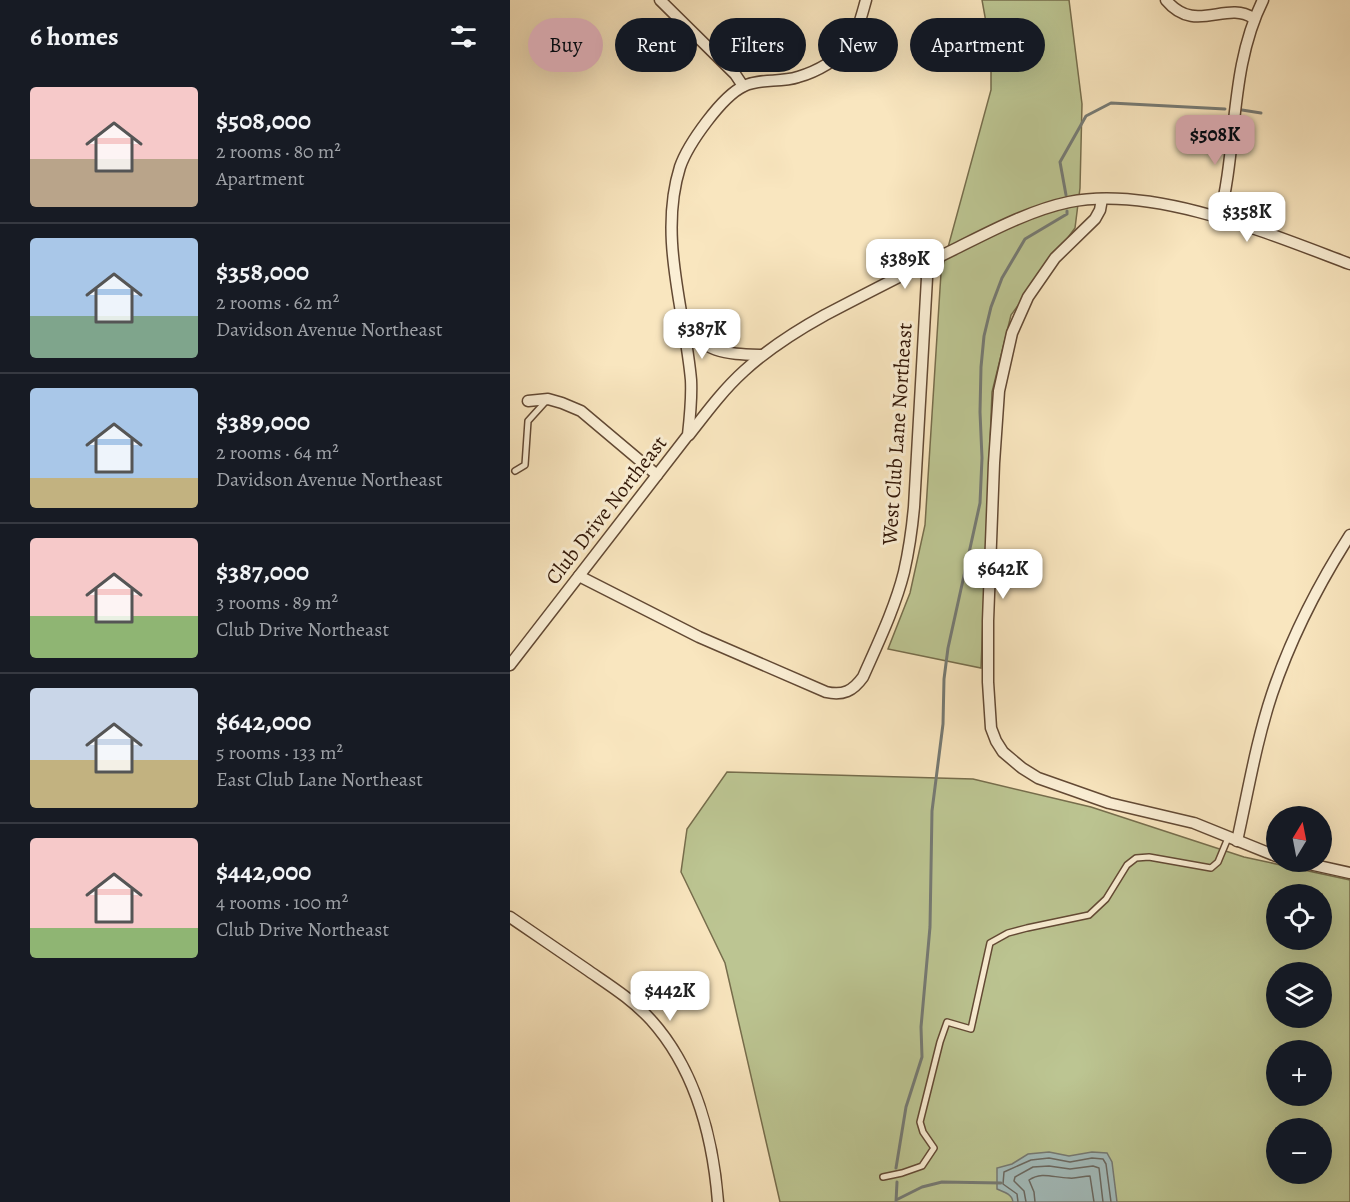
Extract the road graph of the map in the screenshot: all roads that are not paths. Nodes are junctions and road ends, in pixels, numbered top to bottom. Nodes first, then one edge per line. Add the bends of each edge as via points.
1 (660, 0) edge
2 (867, 0) edge
3 (1166, 0) edge
4 (1263, 0) edge
5 (1253, 18) junction
6 (743, 86) junction
7 (1102, 199) junction
8 (1219, 219) junction
9 (1350, 264) edge
10 (923, 265) junction
11 (680, 307) junction
12 (762, 355) junction
13 (548, 399) junction
14 (528, 401) dead end
15 (688, 435) junction
16 (515, 471) dead end
17 (657, 475) junction
18 (1350, 535) edge
19 (579, 576) junction
20 (510, 665) edge
21 (1233, 839) junction
22 (1266, 851) edge
23 (1332, 869) edge
24 (1350, 873) edge
25 (510, 917) edge
26 (883, 1177) dead end
27 (717, 1202) edge

1 - 6 street
2 - 6 street via 850,43 827,64 797,78 762,80
3 - 5 street via 1183,14 1239,8
4 - 5 street
5 - 8 street via 1235,98 1227,189
6 - 11 street, Club Drive Northeast via 698,133 680,168 672,235
7 - 8 street via 1151,201
7 - 10 street via 1070,202 1030,215
7 - 21 street via 1095,219 1055,258 1028,297 1012,333 999,391 988,621 991,728 1003,752 1038,778
8 - 9 street
10 - 12 street via 825,315
10 - 19 street, West Club Lane Northeast via 926,289 911,540 894,606 856,686 842,693 826,692 699,638
11 - 12 street via 690,330 708,347 729,354
11 - 15 street, Club Drive Northeast via 691,382
12 - 15 street via 725,389
13 - 14 street
13 - 16 lane via 528,421 525,465
13 - 17 street via 581,411
15 - 17 street, Club Drive Northeast
17 - 19 street, Club Drive Northeast
18 - 21 street via 1304,615 1280,673
19 - 20 street, Club Drive Northeast
21 - 22 street
21 - 26 lane via 1211,868 1136,858 1089,915 1008,933 990,943 971,1029 947,1022 940,1042 920,1122 933,1148 922,1166
23 - 24 street
25 - 27 street via 626,996 672,1047 692,1084 707,1131

